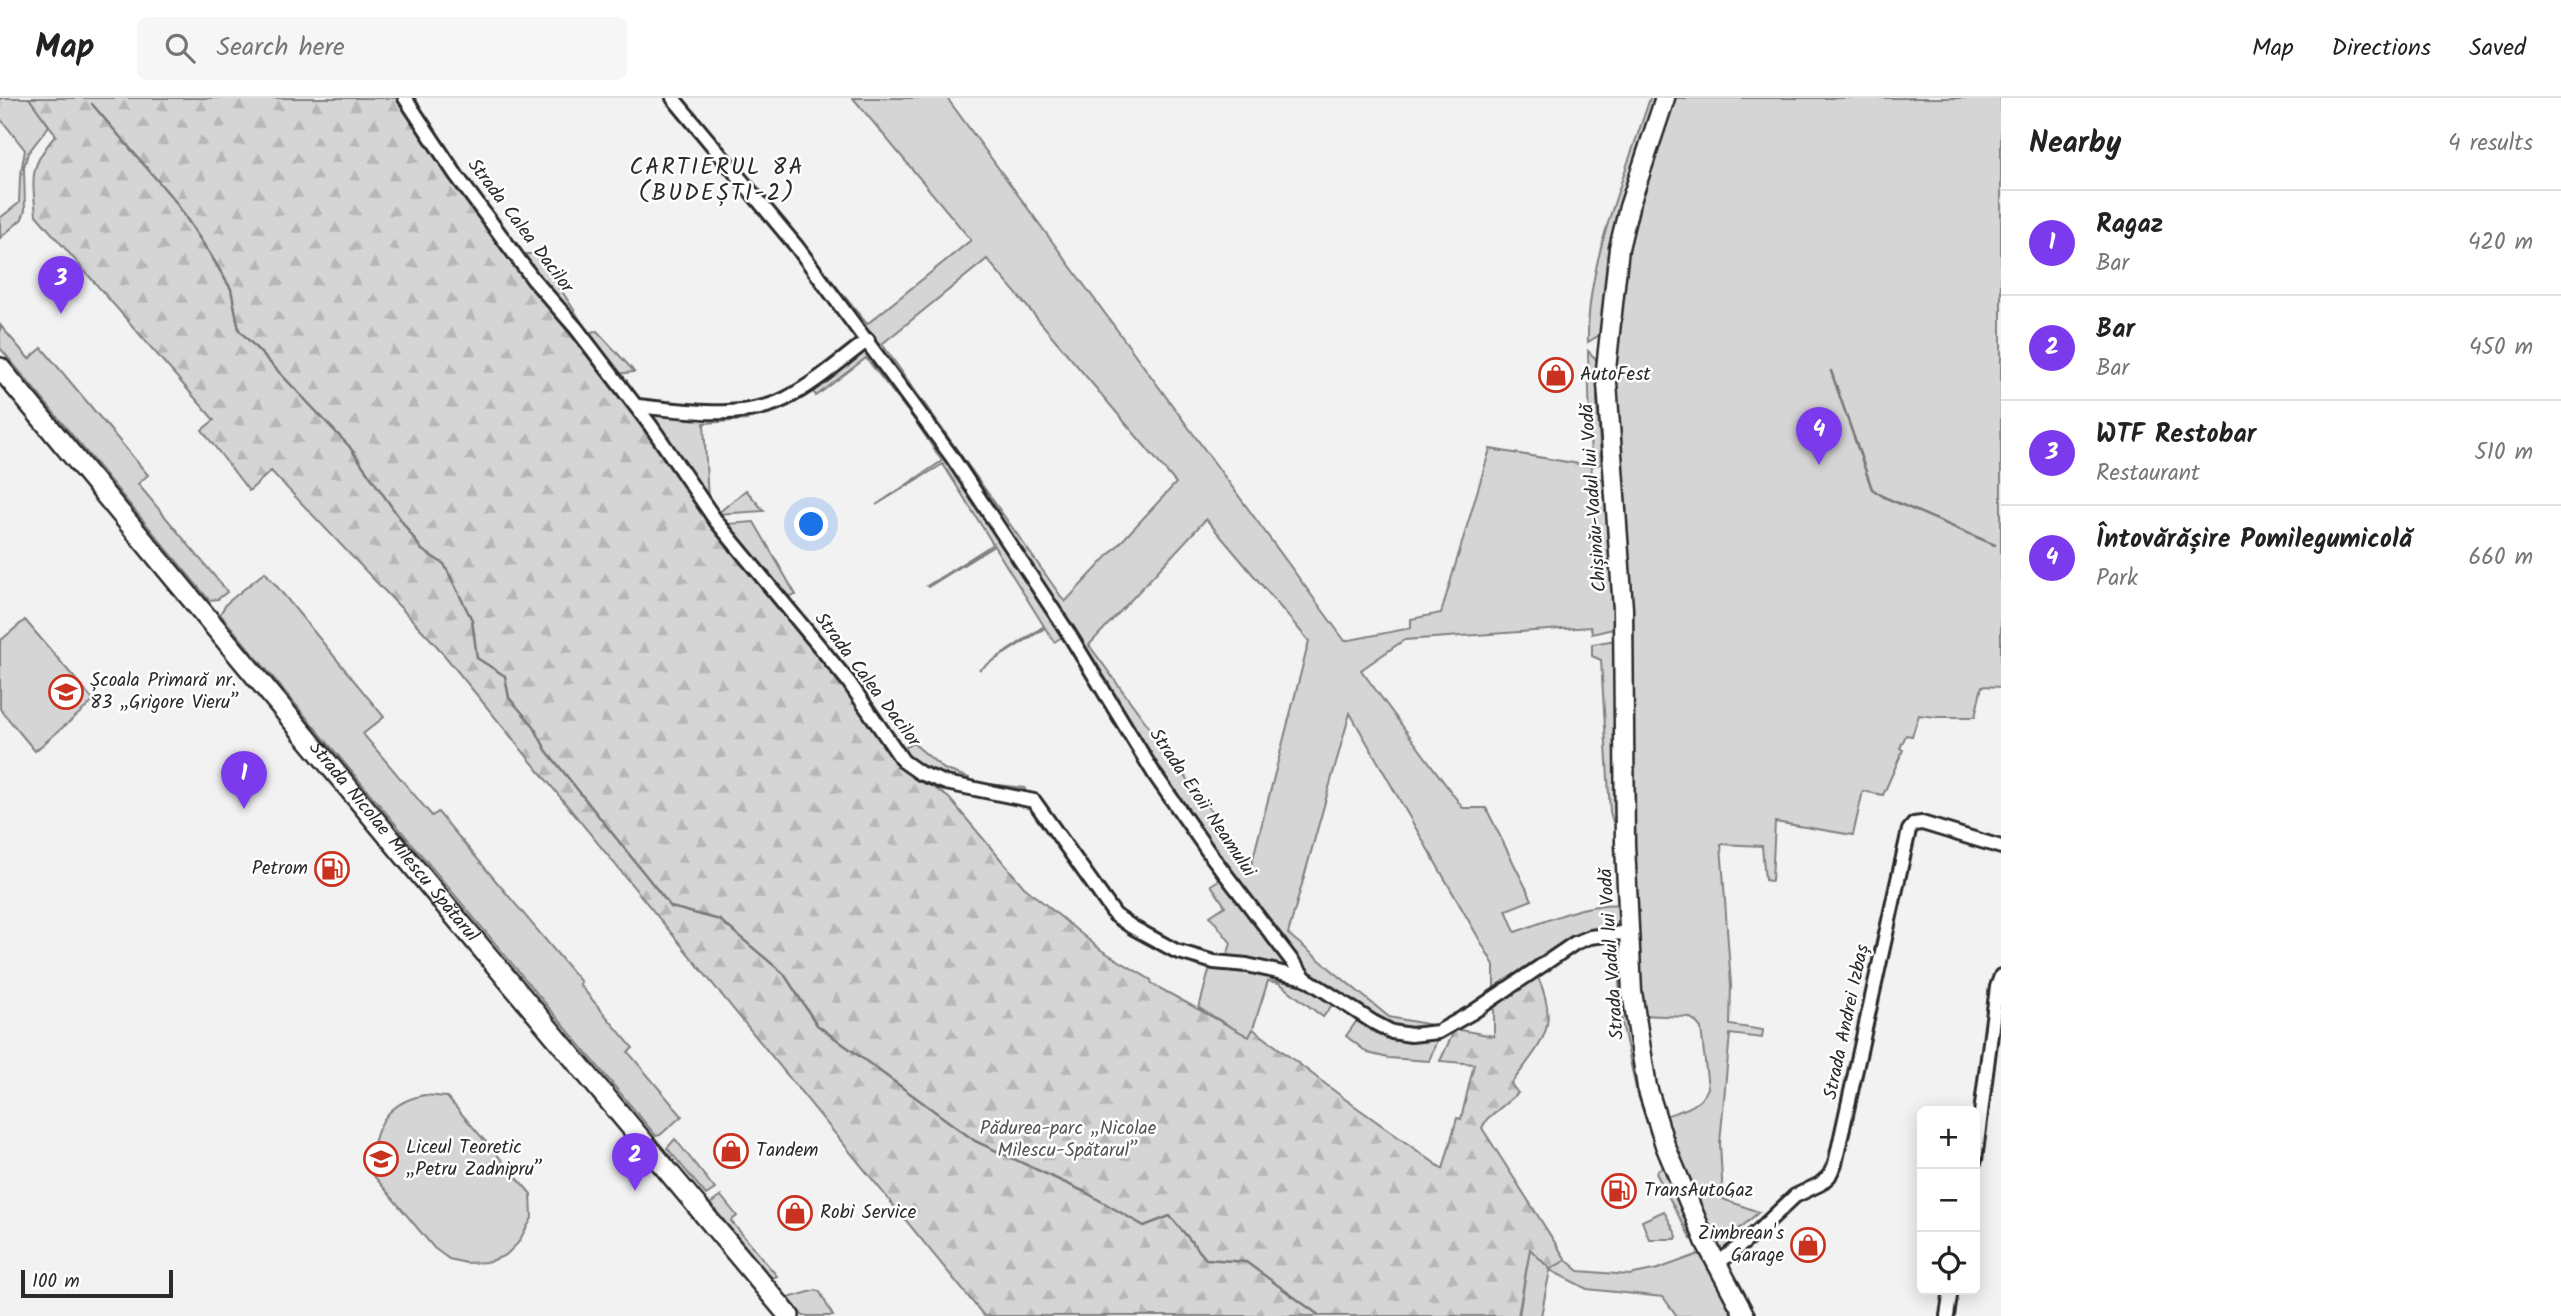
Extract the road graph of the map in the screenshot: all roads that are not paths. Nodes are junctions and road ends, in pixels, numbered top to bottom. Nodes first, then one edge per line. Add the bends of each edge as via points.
1 (405, 98) edge
2 (673, 98) edge
3 (1665, 98) edge
4 (868, 340) junction
5 (0, 368) edge
6 (635, 406) junction
7 (1623, 609) joint
8 (2001, 847) edge
9 (1629, 932) junction
10 (2001, 977) edge
11 (1305, 978) junction
12 (1980, 1128) edge
13 (1717, 1264) junction
14 (1950, 1295) edge
15 (789, 1316) edge
16 (1745, 1316) edge
17 (1947, 1316) edge

1 - 6 street, Strada Calea Dacilor via 511,250
2 - 4 street, Strada Eroii Neamului
3 - 7 main road, Chișinău-Vadul lui Vodă via 1619,248 1609,329 1607,411
4 - 6 street via 805,388 768,406 727,411
4 - 11 street, Strada Eroii Neamului via 1006,537 1182,815
5 - 15 main road, Strada Nicolae Milescu Spătarul
6 - 11 street, Strada Calea Dacilor via 716,521 848,681 903,761 946,783 1034,801 1115,915 1164,945 1195,958
7 - 9 main road, Strada Vadul lui Vodă
8 - 13 street, Strada Andrei Izbaș via 1922,823 1909,830 1835,1164 1820,1184 1795,1196
9 - 11 street, Strada Eroii Neamului via 1575,943 1473,1012 1438,1031 1411,1035 1373,1022
9 - 13 main road, Strada Vadul lui Vodă via 1635,1018 1650,1099 1682,1190
10 - 12 street
13 - 16 main road, Strada Vadul lui Vodă
14 - 17 street

